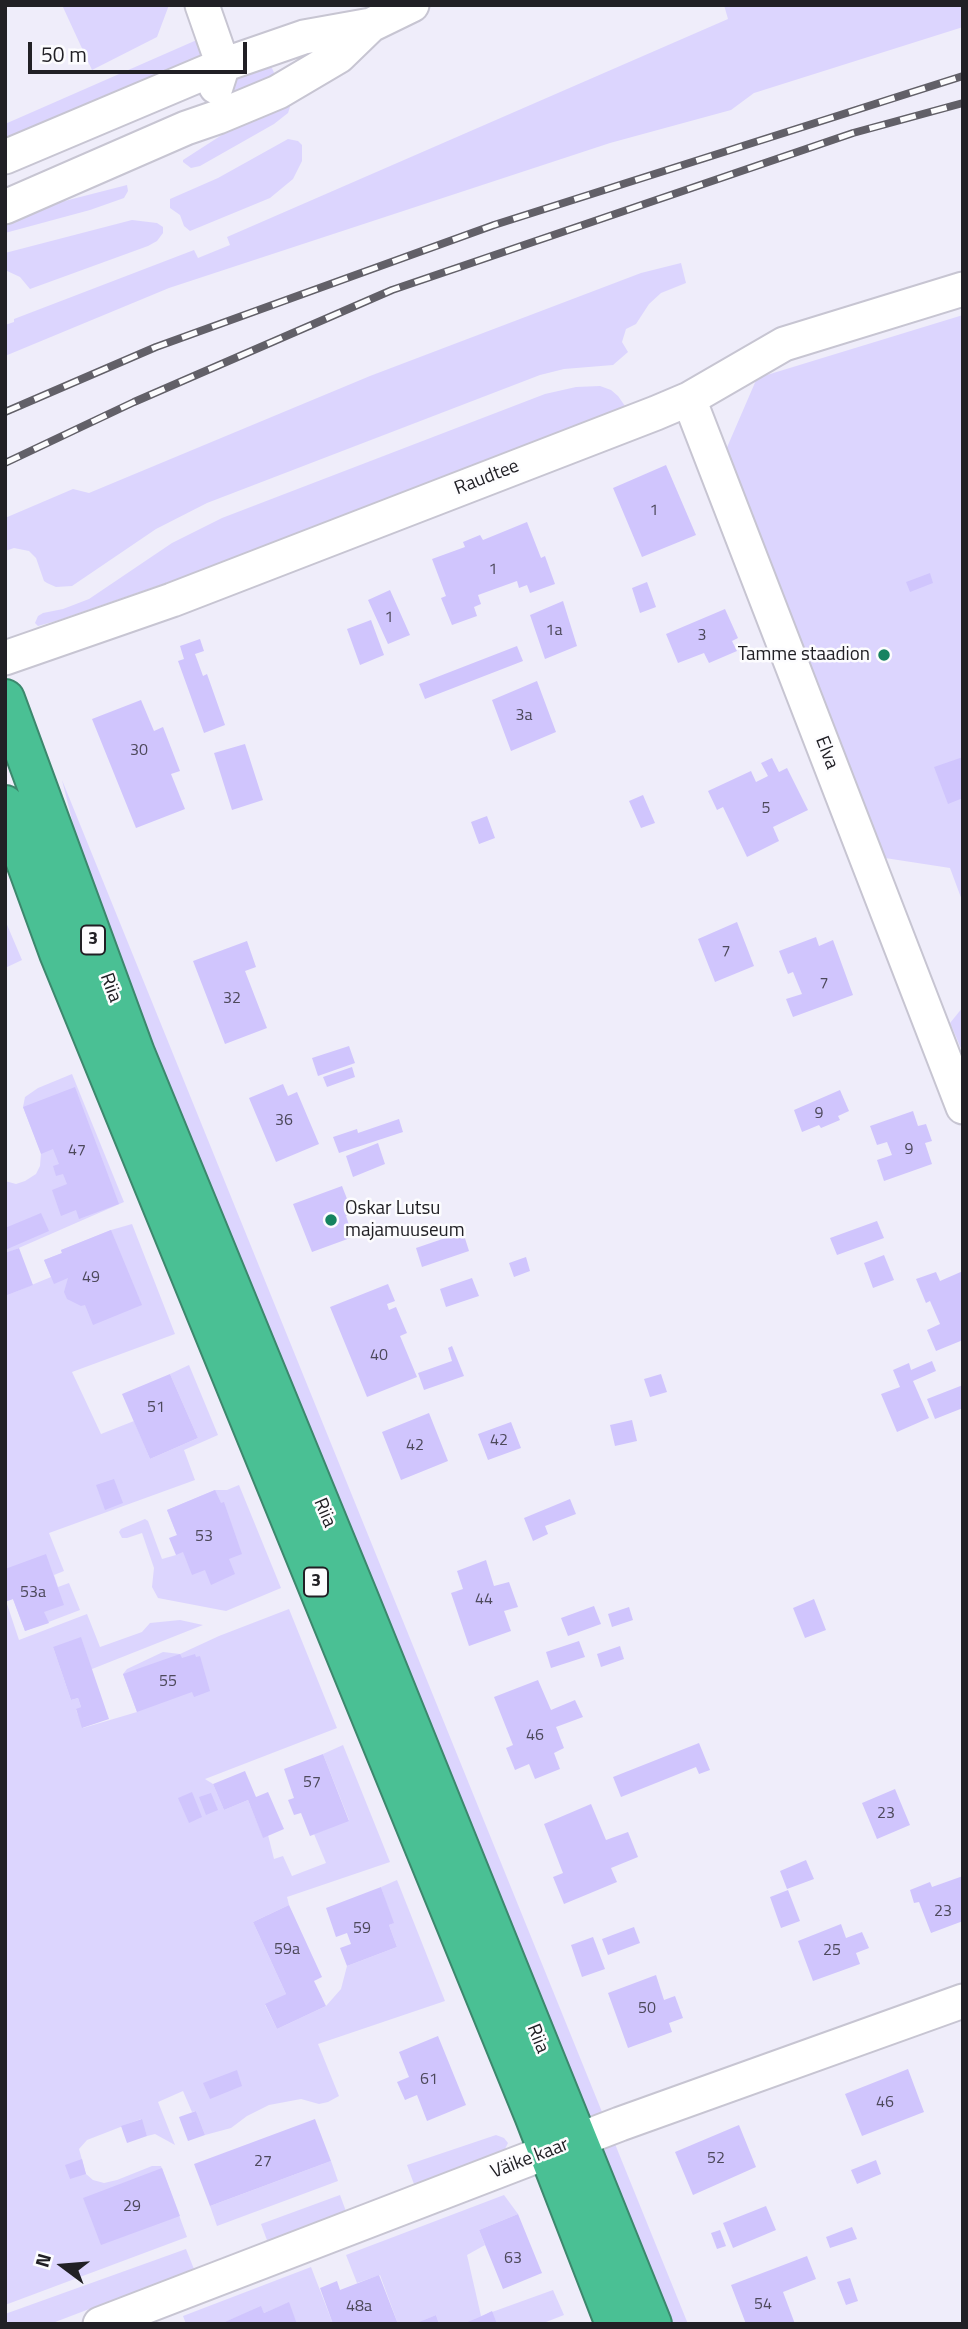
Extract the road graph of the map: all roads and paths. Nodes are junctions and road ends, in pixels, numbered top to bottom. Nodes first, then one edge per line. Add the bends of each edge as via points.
1 (202, 5) edge
2 (412, 5) edge
3 (371, 26) junction
4 (223, 65) junction
5 (186, 128) junction
6 (5, 157) edge
7 (5, 207) edge
8 (963, 289) edge
9 (689, 399) junction
10 (5, 658) edge
11 (5, 699) edge
12 (5, 804) edge
13 (25, 837) edge
14 (963, 1107) edge
15 (963, 2001) edge
16 (562, 2146) junction
17 (112, 2322) edge
18 (615, 2324) edge
19 (652, 2324) edge

1 - 4 street
2 - 3 street
3 - 4 street via 304,37
3 - 5 street via 339,56 278,92
4 - 5 street via 211,101
4 - 6 street
5 - 7 street
8 - 9 street, Raudtee via 785,344
9 - 10 street, Raudtee via 185,595
9 - 14 street, Elva
11 - 13 highway, Riia / 3
12 - 13 highway, Riia / 3
13 - 16 highway, Riia / 3 via 68,977 376,1728
15 - 16 street, Väike kaar
16 - 17 street, Väike kaar
16 - 18 highway, Riia / 3
16 - 19 highway, Riia / 3

